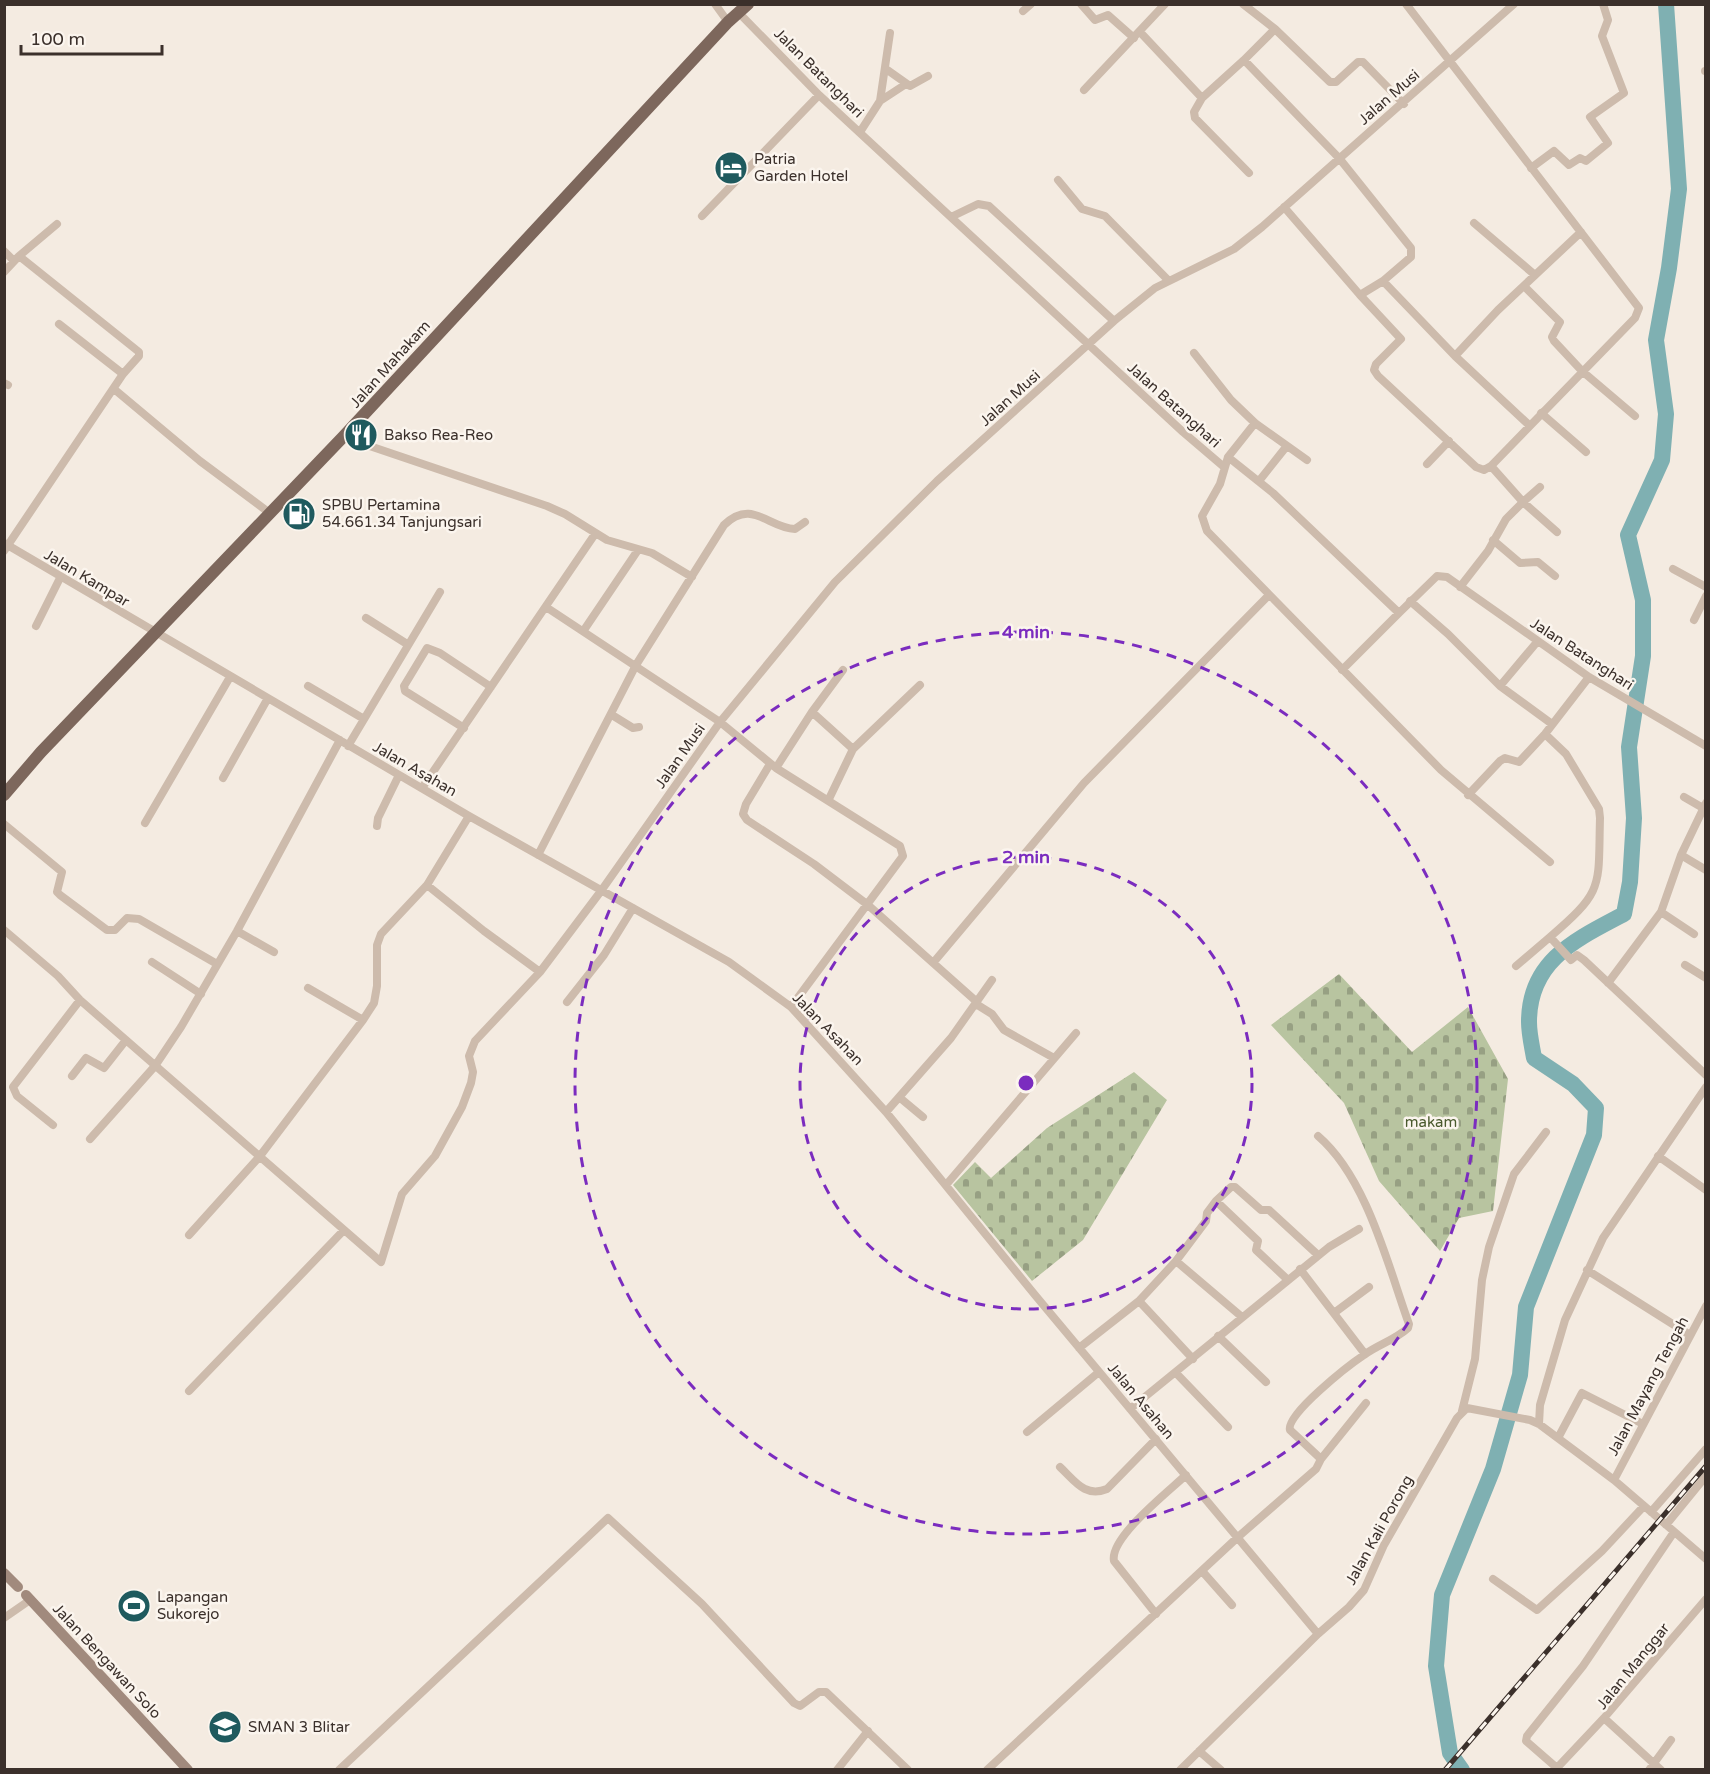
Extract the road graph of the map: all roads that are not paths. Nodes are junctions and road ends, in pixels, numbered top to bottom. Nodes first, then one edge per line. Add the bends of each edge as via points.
1 (715, 4) edge
2 (1031, 4) edge
3 (1081, 4) edge
4 (1165, 4) edge
5 (1243, 4) edge
6 (1406, 4) edge
7 (1514, 4) edge
8 (1603, 4) edge
9 (743, 9) edge
10 (1023, 11) dead end
11 (728, 22) junction
12 (1275, 29) junction
13 (891, 33) dead end
14 (1137, 35) junction
15 (1244, 60) junction
16 (1451, 60) junction
17 (886, 69) junction
18 (928, 76) dead end
19 (906, 84) junction
20 (1084, 90) dead end
21 (819, 94) junction
22 (1202, 98) junction
23 (880, 101) junction
24 (1404, 104) junction
25 (860, 132) junction
26 (1339, 158) junction
27 (1531, 168) junction
28 (1249, 173) dead end
29 (1059, 180) dead end
30 (1284, 207) junction
31 (702, 216) dead end
32 (951, 217) junction
33 (1474, 223) dead end
34 (57, 224) dead end
35 (1581, 232) junction
36 (4, 251) edge
37 (16, 259) junction
38 (4, 272) edge
39 (1535, 275) junction
40 (1168, 280) junction
41 (1383, 281) junction
42 (1524, 286) junction
43 (1360, 295) junction
44 (1114, 321) junction
45 (59, 324) dead end
46 (1088, 345) junction
47 (1194, 353) dead end
48 (1455, 356) junction
49 (1582, 371) junction
50 (123, 374) junction
51 (114, 389) junction
52 (1541, 413) junction
53 (1635, 417) dead end
54 (1255, 423) junction
55 (1529, 425) junction
56 (343, 437) junction
57 (1449, 441) junction
58 (1286, 447) junction
59 (1586, 452) dead end
60 (1228, 457) junction
61 (1307, 460) dead end
62 (1427, 464) dead end
63 (1491, 466) junction
64 (1224, 467) junction
65 (1259, 481) junction
66 (1540, 487) dead end
67 (1523, 502) junction
68 (271, 514) junction
69 (804, 522) dead end
70 (1557, 532) dead end
71 (595, 534) junction
72 (1493, 540) junction
73 (6, 547) edge
74 (638, 550) junction
75 (1673, 569) dead end
76 (1555, 576) dead end
77 (692, 577) junction
78 (60, 578) junction
79 (1460, 586) junction
80 (1706, 587) edge
81 (440, 592) dead end
82 (1269, 595) junction
83 (1706, 597) edge
84 (1410, 601) junction
85 (546, 607) junction
86 (1398, 613) junction
87 (366, 618) dead end
88 (1694, 620) dead end
89 (36, 626) dead end
90 (584, 630) junction
91 (156, 634) junction
92 (1537, 642) junction
93 (407, 644) junction
94 (636, 665) junction
95 (843, 670) dead end
96 (1342, 670) junction
97 (230, 677) junction
98 (1589, 677) junction
99 (920, 685) dead end
100 (308, 686) dead end
101 (1500, 686) junction
102 (491, 687) junction
103 (268, 698) junction
104 (812, 712) junction
105 (612, 715) junction
106 (364, 719) junction
107 (720, 722) junction
108 (1552, 724) junction
109 (639, 727) dead end
110 (464, 728) junction
111 (1545, 734) junction
112 (340, 740) junction
113 (348, 746) junction
114 (1706, 746) edge
115 (853, 749) junction
116 (773, 766) junction
117 (399, 775) junction
118 (223, 778) dead end
119 (422, 788) junction
120 (4, 795) edge
121 (1468, 795) junction
122 (1684, 797) dead end
123 (828, 801) junction
124 (1704, 806) edge
125 (469, 816) junction
126 (145, 823) dead end
127 (4, 824) edge
128 (377, 826) dead end
129 (538, 855) junction
130 (1681, 855) junction
131 (1550, 862) dead end
132 (1706, 870) edge
133 (430, 887) junction
134 (601, 891) junction
135 (868, 905) junction
136 (633, 908) junction
137 (1661, 912) junction
138 (237, 931) junction
139 (6, 934) edge
140 (1694, 934) dead end
141 (1552, 939) junction
142 (274, 952) dead end
143 (152, 962) dead end
144 (933, 963) junction
145 (217, 964) junction
146 (1685, 965) dead end
147 (1516, 966) dead end
148 (540, 972) junction
149 (1706, 978) edge
150 (992, 980) dead end
151 (1608, 983) junction
152 (309, 988) dead end
153 (201, 994) junction
154 (80, 1000) junction
155 (567, 1002) dead end
156 (977, 1003) junction
157 (791, 1007) junction
158 (363, 1020) junction
159 (1076, 1033) dead end
160 (126, 1040) junction
161 (1054, 1058) junction
162 (155, 1066) junction
163 (1706, 1075) edge
164 (72, 1076) dead end
165 (1706, 1087) edge
166 (899, 1097) junction
167 (886, 1112) junction
168 (923, 1117) dead end
169 (52, 1125) dead end
170 (1546, 1132) dead end
171 (1318, 1136) dead end
172 (90, 1139) dead end
173 (260, 1156) junction
174 (1658, 1156) junction
175 (946, 1185) junction
176 (1706, 1191) edge
177 (1216, 1202) junction
178 (1359, 1228) dead end
179 (344, 1230) junction
180 (189, 1234) dead end
181 (1318, 1255) junction
182 (1176, 1261) junction
183 (1300, 1269) junction
184 (1587, 1270) junction
185 (1288, 1280) junction
186 (1369, 1287) dead end
187 (1139, 1301) junction
188 (1706, 1305) edge
189 (1334, 1313) junction
190 (1242, 1317) junction
191 (1690, 1335) junction
192 (1218, 1336) junction
193 (1079, 1348) junction
194 (1365, 1354) junction
195 (1193, 1359) junction
196 (1099, 1372) junction
197 (1176, 1373) junction
198 (1266, 1382) dead end
199 (189, 1391) dead end
200 (1366, 1403) dead end
201 (1130, 1409) junction
202 (1462, 1411) junction
203 (1539, 1424) junction
204 (1643, 1424) junction
205 (1227, 1427) dead end
206 (1027, 1432) dead end
207 (1558, 1438) junction
208 (1156, 1439) junction
209 (1706, 1449) edge
210 (1321, 1459) junction
211 (1060, 1467) dead end
212 (1186, 1475) junction
213 (1706, 1476) edge
214 (1614, 1480) junction
215 (1644, 1506) junction
216 (1651, 1512) junction
217 (1666, 1525) junction
218 (1674, 1532) junction
219 (1238, 1537) junction
220 (1706, 1559) edge
221 (1202, 1571) junction
222 (4, 1574) edge
223 (1493, 1579) dead end
224 (25, 1594) junction
225 (1706, 1599) edge
226 (1232, 1605) dead end
227 (1156, 1614) junction
228 (4, 1618) edge
229 (1318, 1634) junction
230 (1604, 1718) junction
231 (868, 1731) junction
232 (1671, 1740) dead end
233 (1199, 1751) junction
234 (1652, 1766) edge
235 (1556, 1769) edge
236 (188, 1770) edge
237 (339, 1770) edge
238 (837, 1770) edge
239 (908, 1770) edge
240 (987, 1770) edge
241 (1180, 1770) edge
242 (1221, 1770) edge
243 (1661, 1770) edge

1 - 11 street
2 - 10 street
3 - 14 street via 1095,20 1108,15
4 - 14 street
5 - 12 street
6 - 16 street
7 - 16 street, Jalan Musi
8 - 27 street via 1608,20 1602,36 1624,93 1590,117 1608,144 1586,161 1581,158 1568,165 1554,151
9 - 11 main road, Jalan Mahakam
9 - 21 street, Jalan Batanghari
11 - 56 main road, Jalan Mahakam
12 - 15 street
12 - 24 street via 1330,82 1336,82 1363,62
13 - 17 street
14 - 20 street
14 - 22 street
15 - 22 street
15 - 26 street
16 - 24 street, Jalan Musi
16 - 27 street
17 - 19 street
17 - 23 street
18 - 19 street via 917,84
19 - 23 street
21 - 25 street, Jalan Batanghari
21 - 31 street
22 - 28 street via 1194,107 1196,118
23 - 25 street
24 - 26 street, Jalan Musi
25 - 32 street, Jalan Batanghari
26 - 30 street, Jalan Musi
26 - 41 street via 1413,252
27 - 35 street
29 - 40 street via 1082,209 1105,216
30 - 40 street, Jalan Musi via 1234,249
30 - 43 street
32 - 44 street via 978,204 989,206
32 - 46 street, Jalan Batanghari
33 - 39 street
34 - 37 street
35 - 39 street
35 - 49 street via 1639,312
36 - 37 street
37 - 38 street
37 - 50 street via 139,352
39 - 42 street
40 - 44 street, Jalan Musi
41 - 43 street
41 - 48 street
42 - 48 street
42 - 49 street via 1560,322 1552,337
43 - 57 street via 1401,339 1374,370
44 - 46 street, Jalan Musi
45 - 50 street
46 - 64 street, Jalan Batanghari
46 - 107 street, Jalan Musi via 937,481 843,573
47 - 54 street
48 - 55 street
49 - 52 street
49 - 53 street
50 - 51 street
51 - 68 street
51 - 73 street
52 - 55 street
52 - 59 street
54 - 58 street
54 - 60 street
55 - 63 street
56 - 68 main road, Jalan Mahakam
56 - 71 street via 547,506
57 - 62 street
57 - 63 street via 1480,470
58 - 61 street
58 - 65 street
60 - 64 street, Jalan Batanghari
60 - 65 street, Jalan Batanghari
63 - 67 street
64 - 82 street via 1202,523
65 - 86 street, Jalan Batanghari
66 - 67 street
67 - 70 street
67 - 72 street
68 - 91 main road, Jalan Mahakam
69 - 77 street via 789,529 760,515 733,516
71 - 74 street
71 - 85 street
72 - 76 street via 1520,563 1538,562
72 - 79 street
73 - 78 street, Jalan Kampar
74 - 77 street via 652,553
74 - 90 street
75 - 80 street
77 - 94 street
78 - 89 street
78 - 91 street, Jalan Kampar
79 - 84 street, Jalan Batanghari via 1447,577 1437,576
79 - 92 street, Jalan Batanghari
81 - 93 street
82 - 96 street
82 - 144 street via 1084,783
83 - 88 street
84 - 86 street, Jalan Batanghari
84 - 101 street
85 - 90 street
85 - 102 street
86 - 96 street
87 - 93 street
90 - 94 street
91 - 97 street, Jalan Asahan
91 - 120 main road, Jalan Mahakam
92 - 98 street, Jalan Batanghari
92 - 101 street
93 - 106 street
94 - 105 street
94 - 107 street
95 - 104 street
96 - 121 street
97 - 103 street, Jalan Asahan
97 - 126 street
98 - 108 street
98 - 114 street, Jalan Batanghari
99 - 115 street
100 - 106 street
101 - 108 street
102 - 110 street
102 - 110 street via 427,648 404,686 405,691
103 - 112 street, Jalan Asahan
103 - 118 street
104 - 115 street
104 - 116 street
105 - 109 street via 633,728
105 - 129 street
106 - 113 street
107 - 116 street
107 - 134 street, Jalan Musi
108 - 111 street
110 - 119 street
111 - 121 street via 1519,762 1505,758 1500,761
111 - 141 street via 1566,754 1599,809 1600,818 1598,882 1588,902
112 - 113 street, Jalan Asahan
112 - 138 street
113 - 117 street, Jalan Asahan
115 - 123 street
116 - 123 street
116 - 135 street via 746,804 743,814 747,820
117 - 119 street, Jalan Asahan
117 - 128 street
119 - 125 street, Jalan Asahan
121 - 131 street
122 - 124 street
123 - 135 street via 900,846 903,852
124 - 130 street
125 - 129 street, Jalan Asahan
125 - 133 street
127 - 145 street via 62,872 57,892 108,930 115,930 127,918 139,919
129 - 134 street, Jalan Asahan
130 - 132 street
130 - 137 street
133 - 148 street
133 - 158 street via 381,934 374,1003
134 - 136 street, Jalan Asahan
134 - 148 street, Jalan Musi
135 - 144 street
135 - 157 street
136 - 155 street via 604,955
136 - 157 street, Jalan Asahan via 729,962
137 - 140 street
137 - 151 street
138 - 142 street
138 - 145 street
139 - 154 street via 58,976
141 - 147 street
141 - 151 street via 1571,960 1578,955
143 - 153 street
144 - 156 street
145 - 153 street
146 - 149 street
148 - 179 street, Jalan Musi via 469,1052 473,1072 462,1107 435,1156 402,1194 381,1262
150 - 156 street
151 - 163 street
152 - 158 street
153 - 162 street
154 - 160 street
154 - 169 street via 13,1088 17,1096
156 - 161 street via 1004,1030
156 - 166 street
157 - 167 street, Jalan Asahan
158 - 173 street
159 - 161 street
160 - 162 street
160 - 164 street via 104,1068 86,1058
161 - 175 street
162 - 172 street
162 - 173 street
165 - 174 street
166 - 167 street
166 - 168 street
167 - 175 street, Jalan Asahan
170 - 202 street, Jalan Kali Porong via 1514,1174 1488,1247 1475,1359
171 - 194 street via 1340,1160 1371,1218 1409,1324 1403,1332
173 - 179 street
173 - 180 street
174 - 176 street
174 - 184 street via 1603,1238
175 - 193 street, Jalan Asahan
177 - 181 street via 1235,1187 1261,1210 1269,1210
177 - 182 street
177 - 185 street via 1257,1240 1256,1250
178 - 181 street
179 - 199 street
181 - 183 street
182 - 187 street
182 - 190 street
183 - 185 street
183 - 189 street
184 - 191 street
184 - 203 street via 1558,1341 1540,1405
185 - 190 street
186 - 189 street
187 - 193 street
187 - 195 street
188 - 191 street, Jalan Mayang Tengah
189 - 194 street
190 - 192 street
191 - 204 street, Jalan Mayang Tengah
192 - 195 street
192 - 198 street
193 - 196 street, Jalan Asahan
194 - 210 street via 1289,1423 1290,1430
195 - 197 street
196 - 201 street, Jalan Asahan
196 - 206 street
197 - 201 street
197 - 205 street
200 - 210 street
201 - 208 street, Jalan Asahan
202 - 203 street via 1474,1408
202 - 229 street, Jalan Kali Porong via 1384,1545 1364,1590
203 - 207 street
204 - 207 street via 1582,1393
204 - 214 street, Jalan Mayang Tengah
207 - 214 street
208 - 211 street via 1107,1490 1097,1493 1086,1491
208 - 212 street, Jalan Asahan
209 - 216 street
210 - 219 street via 1316,1469
212 - 219 street, Jalan Asahan
212 - 227 street via 1122,1537 1113,1556
213 - 217 street
214 - 215 street
215 - 216 street
215 - 223 street via 1537,1610
216 - 217 street
217 - 218 street
218 - 220 street
218 - 235 street via 1583,1666 1527,1736 1526,1741
219 - 221 street
219 - 229 street, Jalan Asahan
221 - 226 street
221 - 227 street
222 - 224 main road, Jalan Bengawan Solo
224 - 228 street
224 - 236 main road, Jalan Bengawan Solo
225 - 230 street, Jalan Manggar
227 - 240 street
229 - 233 street, Jalan Kali Porong
230 - 234 street, Jalan Manggar
230 - 235 street
231 - 237 street via 826,1692 819,1692 800,1706 794,1703 702,1604 608,1518
231 - 238 street
231 - 239 street
232 - 234 street
233 - 241 street, Jalan Kali Porong
233 - 242 street
234 - 243 street, Jalan Manggar

